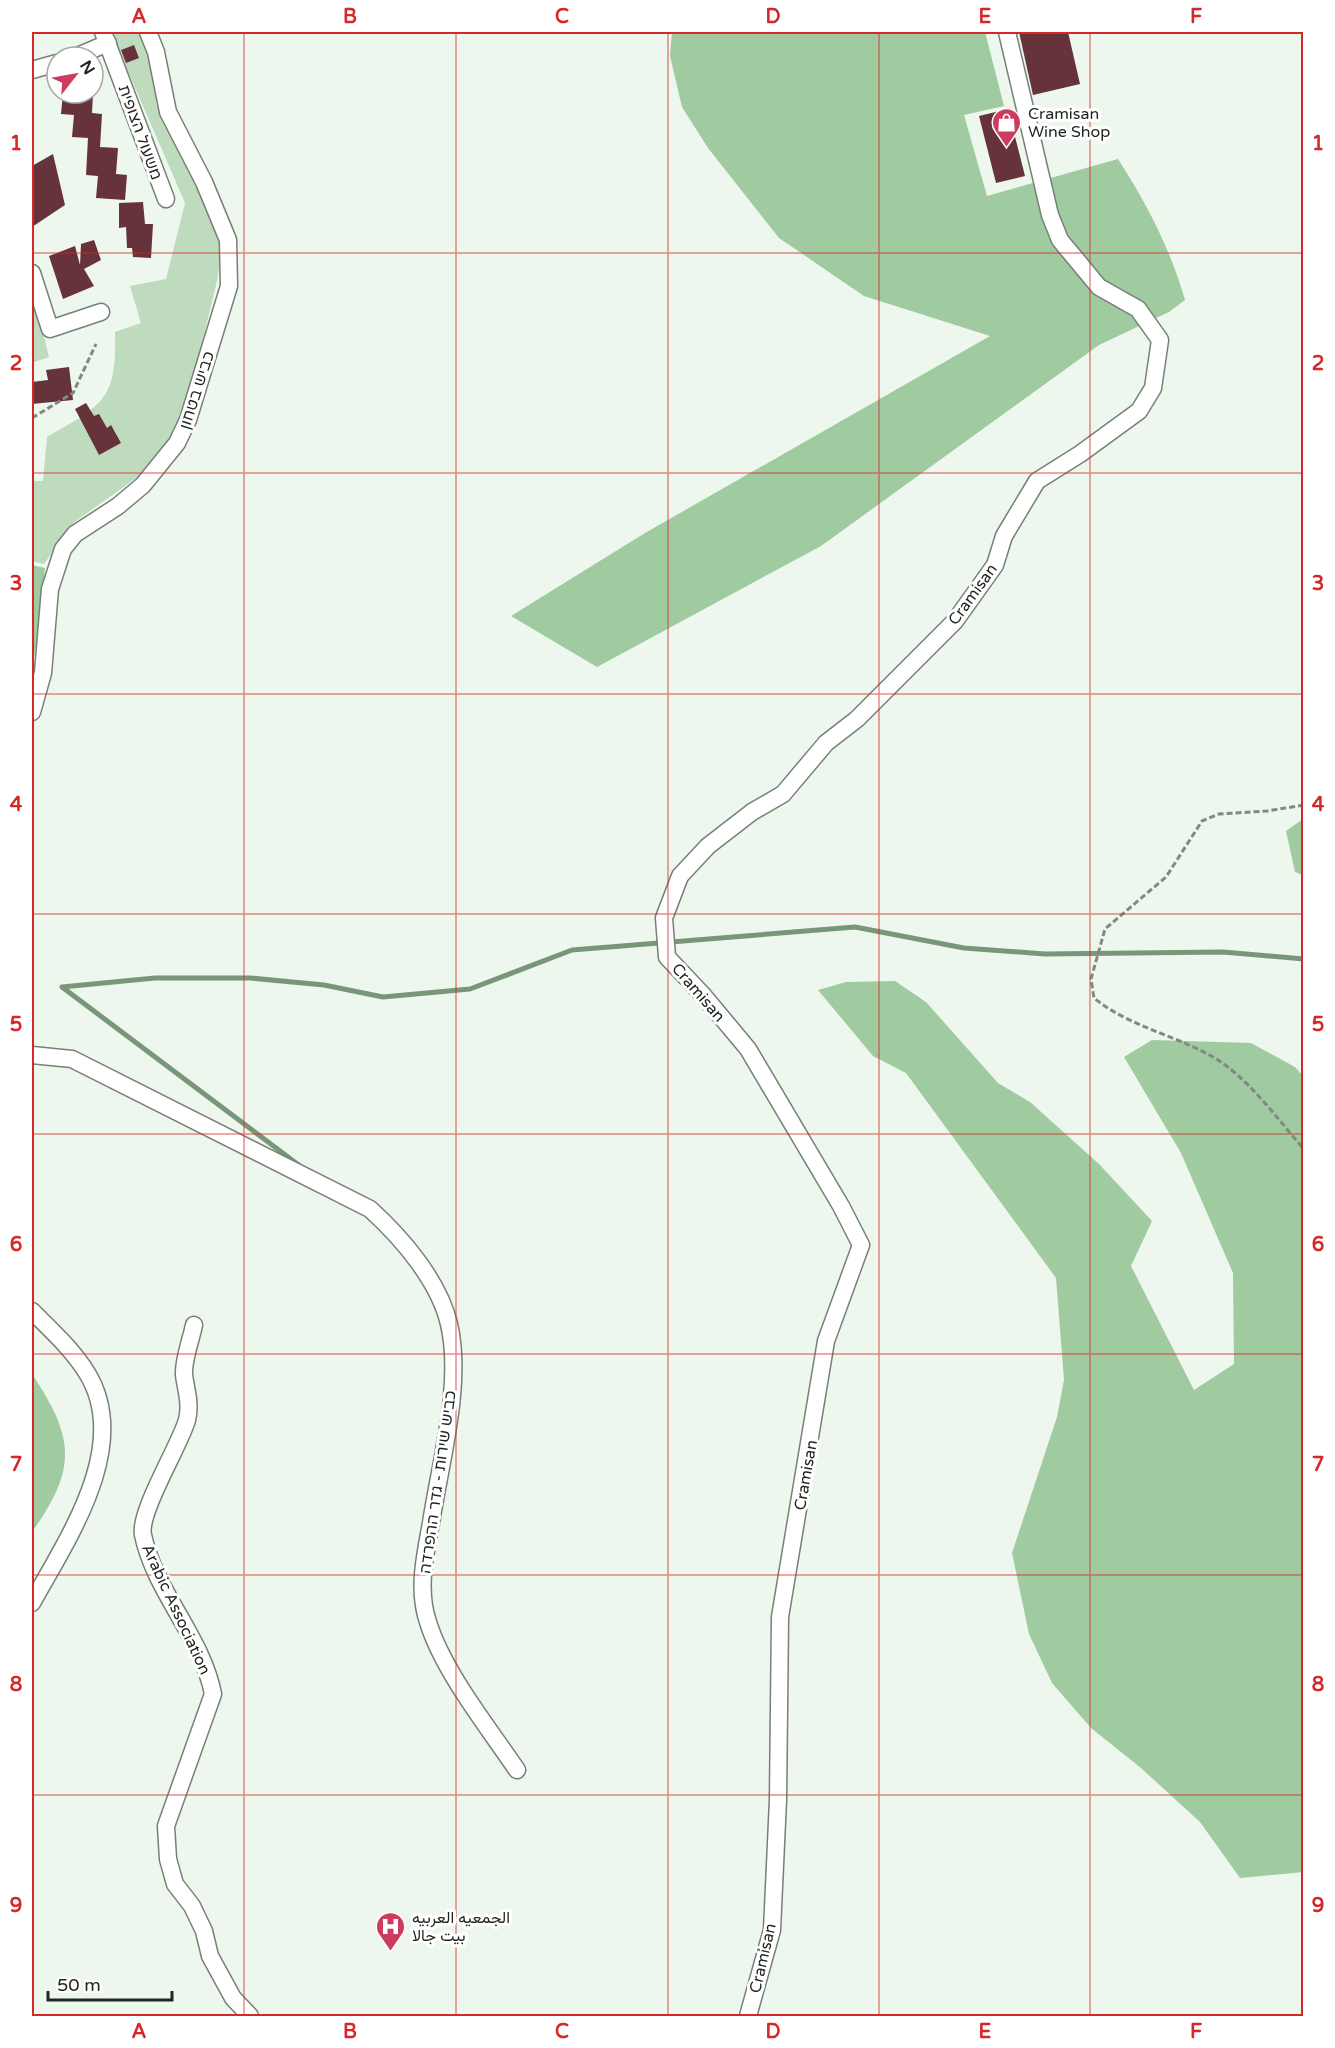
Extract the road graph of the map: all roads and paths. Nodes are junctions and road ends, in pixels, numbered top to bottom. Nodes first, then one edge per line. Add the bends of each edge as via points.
1 (148, 32) edge
2 (1007, 32) edge
3 (105, 37) edge
4 (166, 199) dead end
5 (32, 273) edge
6 (101, 312) dead end
7 (96, 344) dead end
8 (32, 418) edge
9 (32, 712) edge
10 (1304, 805) edge
11 (32, 1055) edge
12 (1304, 1149) edge
13 (32, 1311) edge
14 (194, 1325) dead end
15 (32, 1603) edge
16 (517, 1770) dead end
17 (250, 2016) edge
18 (748, 2016) edge

1 - 9 street, כביש בטחון via 168,112 228,240 229,286 188,420 177,443 144,485 75,534 63,549 50,589 43,673
2 - 18 street, Cramisan via 1050,215 1060,240 1099,287 1138,309 1160,340 1153,388 1139,411 1037,481 1004,536 995,565 955,621 856,719 826,743 783,794 708,846 680,876 664,918 667,957 748,1049 861,1245 826,1341 780,1617 772,1930
3 - 4 street, משעול הצופית
5 - 6 street via 50,329
7 - 8 path via 73,393
10 - 12 path via 1219,814 1202,821 1166,878 1106,929 1091,979 1094,998 1111,1012 1215,1058 1246,1085
11 - 16 street, כביש שירות - גדר ההפרדה via 72,1059 370,1209 399,1236 417,1261 449,1323 452,1351 452,1392 422,1577 428,1621 446,1662
13 - 15 street via 68,1346 88,1375 101,1412 103,1444 91,1492
14 - 17 street, Arabic Association via 184,1373 189,1396 187,1420 156,1488 142,1531 163,1586 210,1675 213,1694 166,1826 168,1859 175,1884 204,1931 210,1956 233,1998

